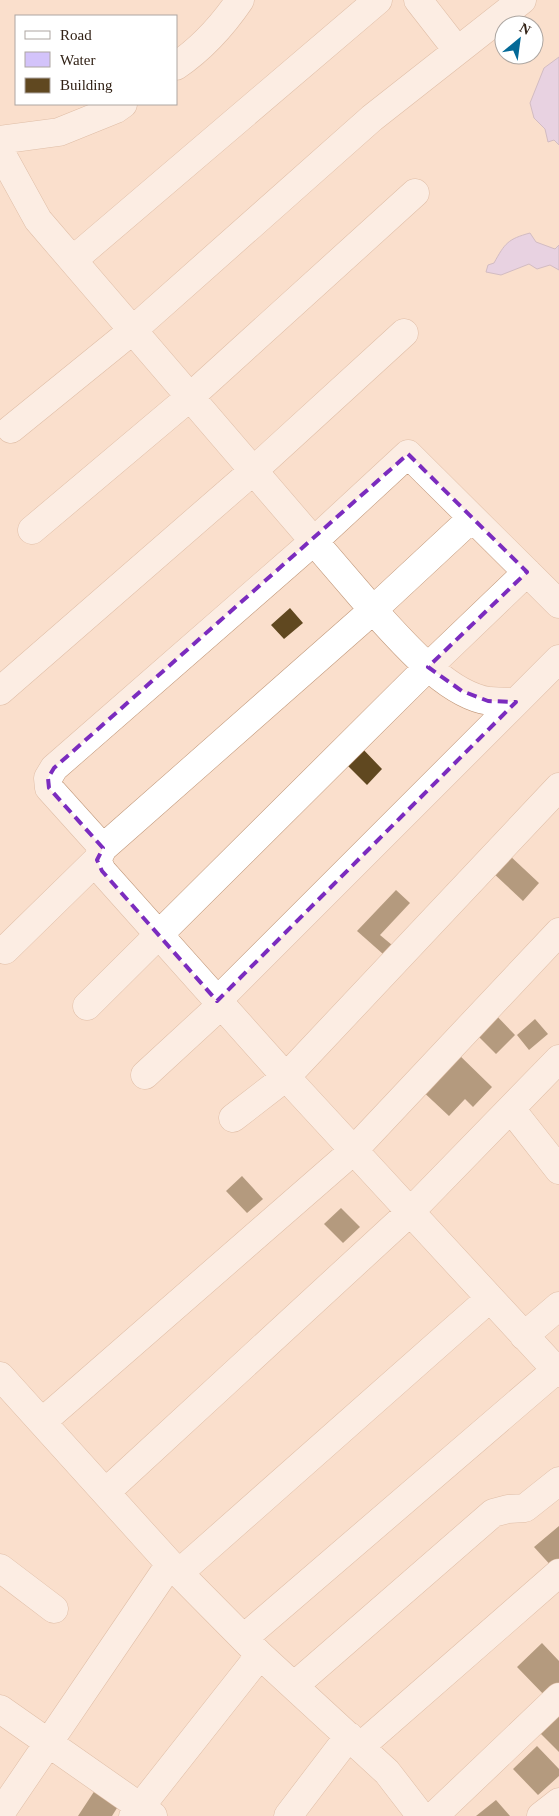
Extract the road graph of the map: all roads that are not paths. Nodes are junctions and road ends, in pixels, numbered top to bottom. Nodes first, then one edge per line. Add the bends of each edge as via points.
1 (240, 0) edge
2 (378, 0) edge
3 (418, 0) edge
4 (522, 0) edge
5 (457, 50) junction
6 (178, 65) edge
7 (122, 105) edge
8 (0, 140) edge
9 (0, 151) edge
10 (414, 193) dead end
11 (72, 260) junction
12 (133, 330) junction
13 (404, 333) dead end
14 (190, 397) junction
15 (11, 429) dead end
16 (253, 470) junction
17 (472, 518) junction
18 (32, 530) dead end
19 (314, 541) junction
20 (527, 572) junction
21 (559, 604) edge
22 (373, 610) junction
23 (559, 659) edge
24 (428, 667) junction
25 (0, 691) edge
26 (516, 702) junction
27 (559, 787) edge
28 (100, 854) junction
29 (559, 932) edge
30 (159, 935) junction
31 (5, 950) dead end
32 (219, 1003) junction
33 (87, 1006) dead end
34 (559, 1059) edge
35 (145, 1075) dead end
36 (286, 1077) junction
37 (511, 1109) junction
38 (233, 1118) dead end
39 (353, 1151) junction
40 (559, 1170) edge
41 (409, 1213) junction
42 (489, 1299) junction
43 (559, 1306) edge
44 (524, 1336) junction
45 (558, 1372) edge
46 (0, 1376) edge
47 (42, 1422) junction
48 (559, 1481) edge
49 (106, 1492) junction
50 (0, 1568) edge
51 (175, 1569) junction
52 (559, 1573) edge
53 (54, 1609) dead end
54 (252, 1647) junction
55 (294, 1686) junction
56 (559, 1697) edge
57 (0, 1709) edge
58 (355, 1741) junction
59 (48, 1743) junction
60 (559, 1803) edge
61 (142, 1813) edge
62 (0, 1814) edge
63 (288, 1816) edge
64 (421, 1816) edge
65 (434, 1816) edge
66 (541, 1816) edge

1 - 6 street via 227,18
2 - 11 street
3 - 5 street
4 - 5 street
5 - 12 street via 372,118
7 - 8 street via 59,132
9 - 11 street via 38,220
10 - 14 street
11 - 12 street
12 - 14 street
12 - 15 street
13 - 16 street
14 - 16 street
14 - 18 street
16 - 19 street
16 - 25 street
17 - 19 street via 408,454
17 - 20 street
17 - 22 street
19 - 22 street
19 - 28 street via 54,768 48,778 49,788
20 - 21 street
20 - 24 street
22 - 24 street
22 - 28 street
23 - 26 street
24 - 26 street via 462,691 488,701
24 - 30 street
26 - 32 street
27 - 36 street
28 - 30 street via 102,871
28 - 31 street
29 - 39 street
30 - 32 street
30 - 33 street
32 - 35 street
32 - 36 street
34 - 37 street
36 - 38 street
36 - 39 street
37 - 40 street
37 - 41 street
39 - 41 street
39 - 47 street
41 - 42 street
41 - 49 street
42 - 44 street
42 - 51 street
43 - 44 street
44 - 45 street
45 - 54 street
46 - 47 street
47 - 49 street
48 - 55 street via 525,1508 494,1513
49 - 51 street
50 - 53 street
51 - 54 street
51 - 59 street
52 - 58 street
54 - 55 street
54 - 61 street
55 - 58 street
56 - 65 street
57 - 59 street
58 - 63 street
58 - 64 street via 387,1772
59 - 61 street
59 - 62 street
60 - 66 street

